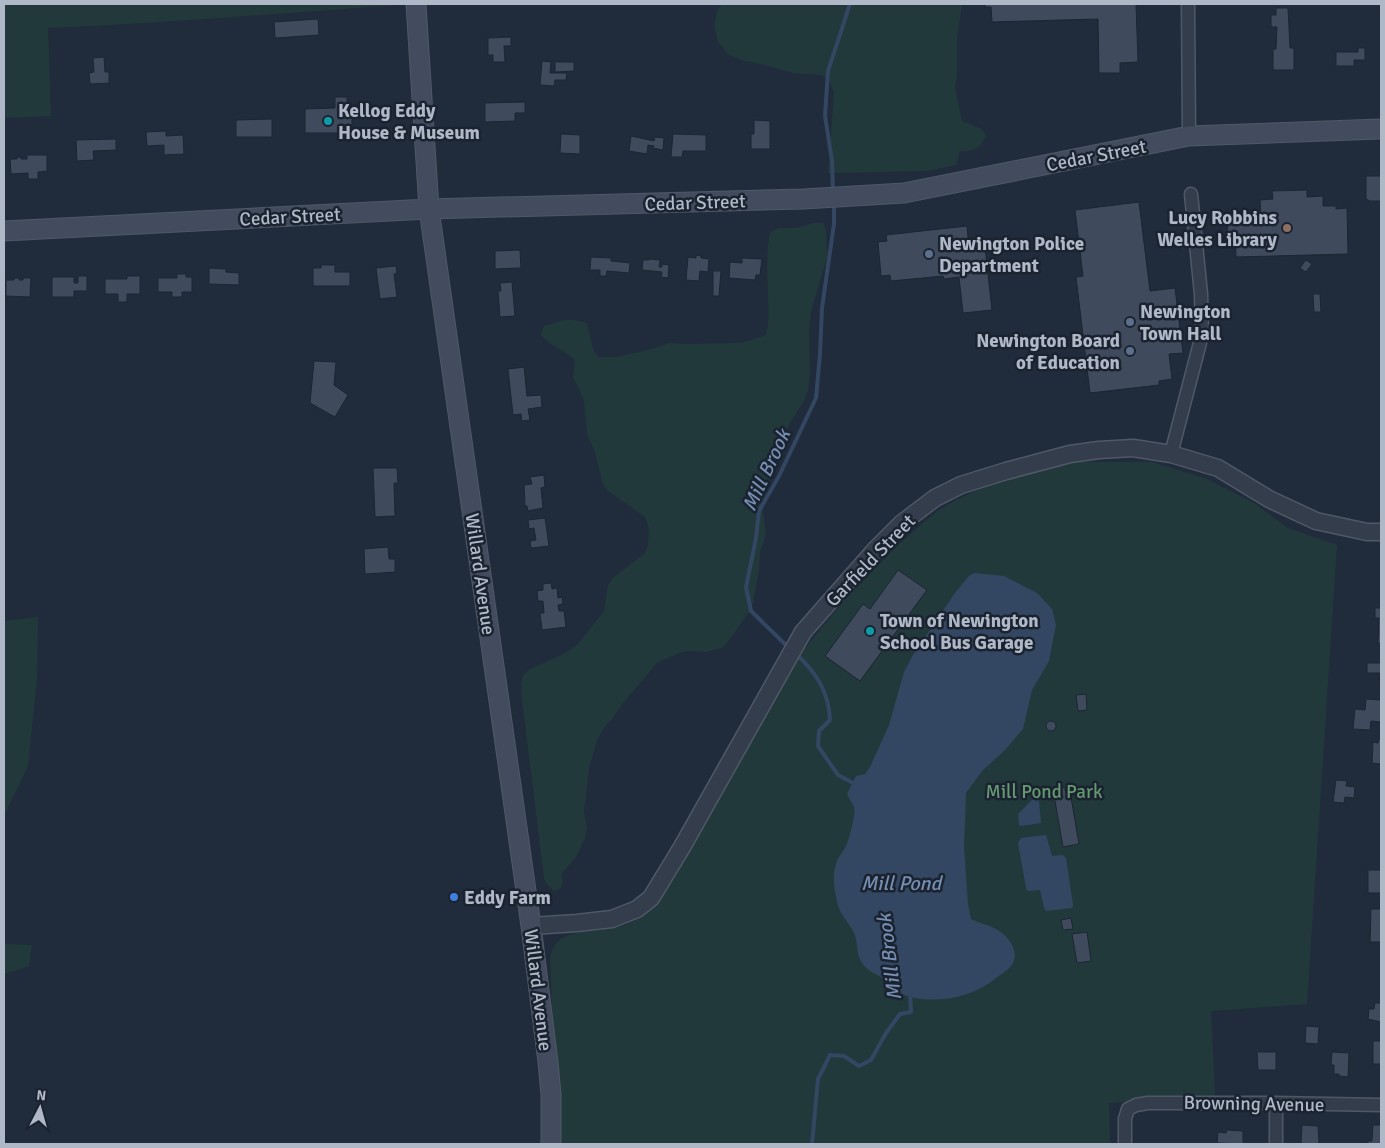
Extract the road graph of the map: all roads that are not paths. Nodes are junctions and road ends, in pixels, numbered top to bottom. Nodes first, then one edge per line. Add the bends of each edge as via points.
1 (416, 4) edge
2 (1188, 4) edge
3 (1381, 129) edge
4 (1189, 136) junction
5 (1192, 194) dead end
6 (430, 209) junction
7 (4, 231) edge
8 (1171, 454) junction
9 (1381, 532) edge
10 (531, 926) junction
11 (1276, 1103) junction
12 (1381, 1106) edge
13 (551, 1144) edge
14 (1125, 1144) edge
15 (1276, 1144) edge

1 - 6 main road, Willard Avenue
2 - 4 street
3 - 4 main road, Cedar Street
4 - 6 main road, Cedar Street via 904,193 806,199
5 - 8 street via 1202,324 1200,347
6 - 7 main road, Cedar Street
6 - 10 main road, Willard Avenue
8 - 9 street, Garfield Street via 1218,468 1269,500 1316,521
8 - 10 street, Garfield Street via 1133,448 1099,450 1047,460 961,485 935,498 902,523 868,557 803,632 651,898 637,909 612,919
10 - 13 main road, Willard Avenue via 548,1062
11 - 12 street, Browning Avenue
11 - 14 street, Browning Avenue via 1136,1105 1128,1109 1125,1119
11 - 15 street

